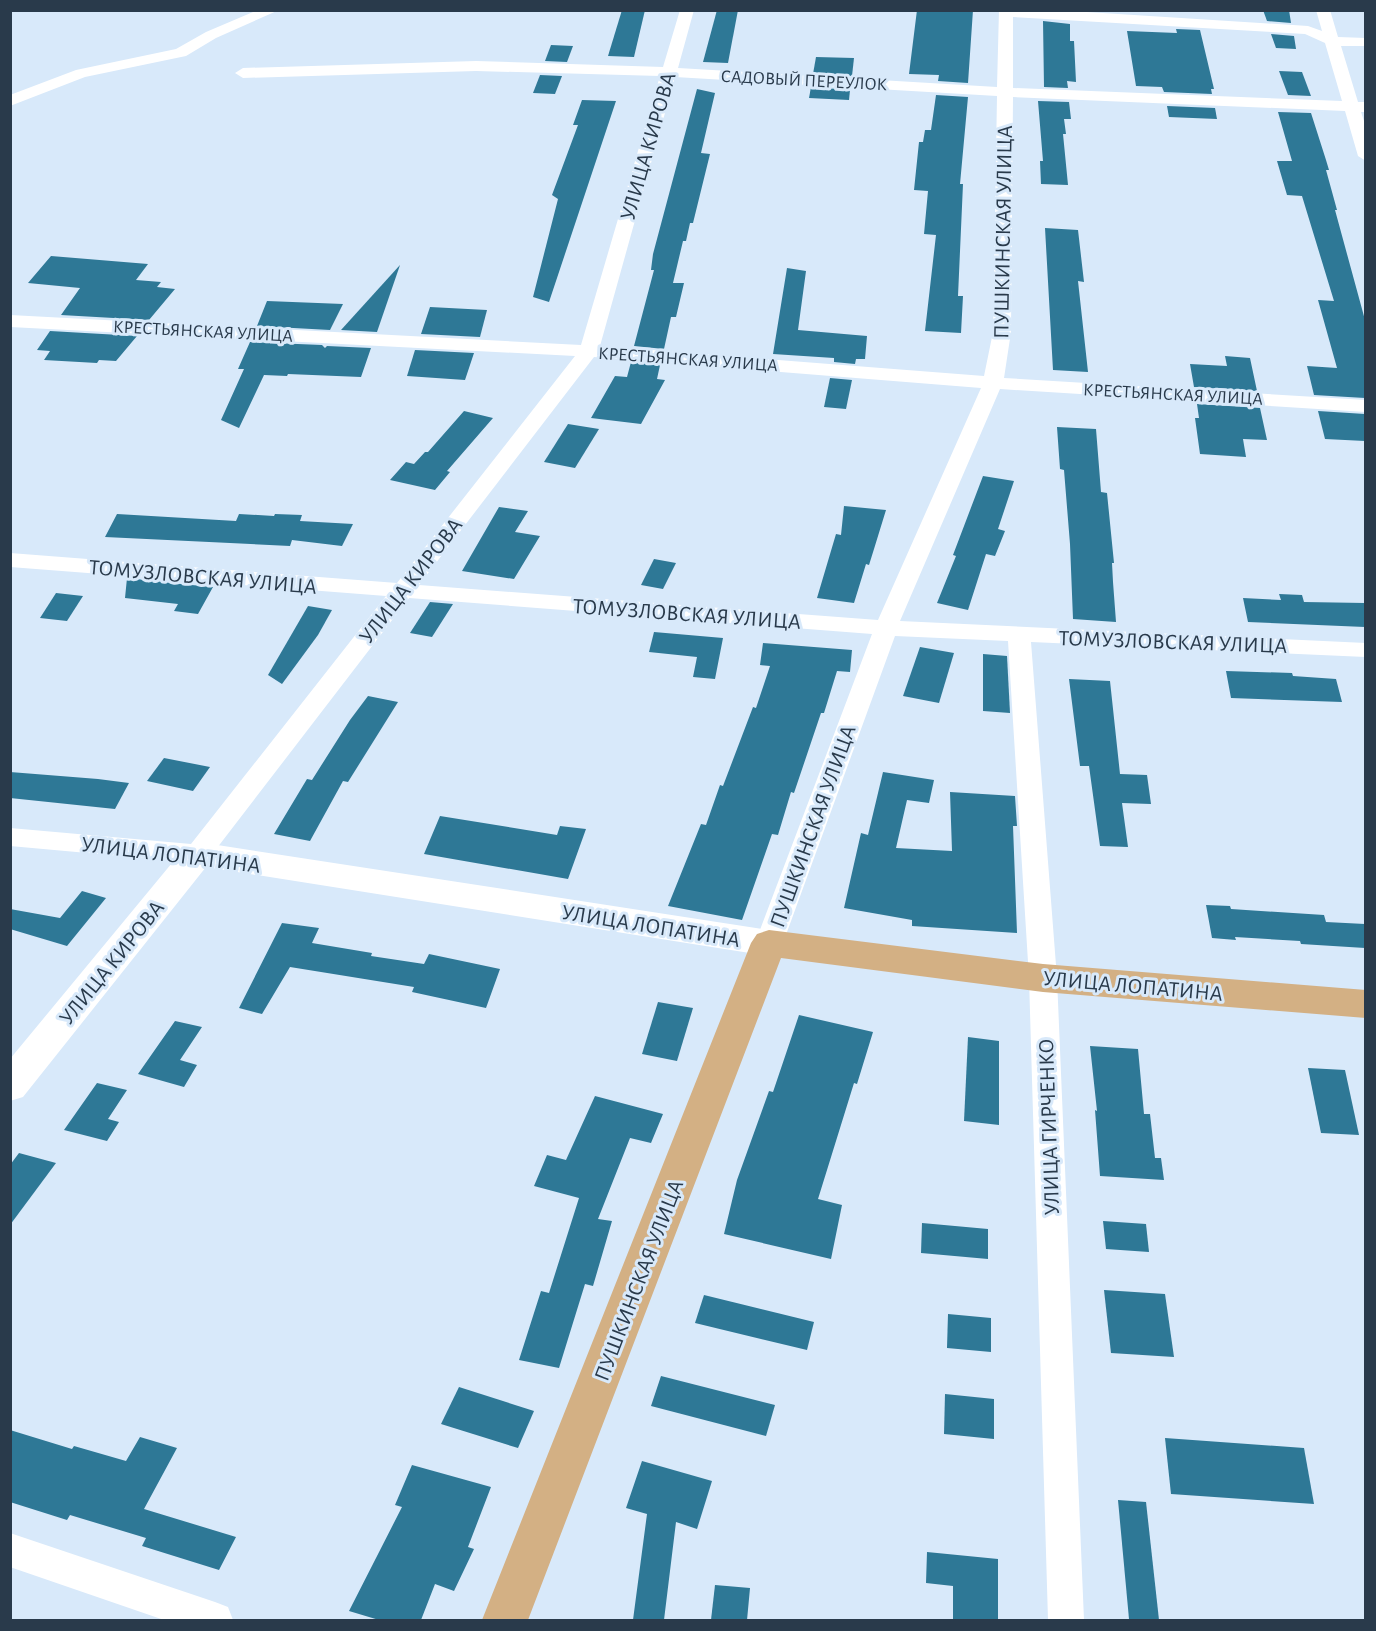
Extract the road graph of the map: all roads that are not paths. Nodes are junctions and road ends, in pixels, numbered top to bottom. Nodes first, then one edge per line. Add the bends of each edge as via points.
1 (272, 10) edge
2 (687, 10) edge
3 (1323, 10) edge
4 (1006, 11) edge
5 (1333, 41) junction
6 (1365, 42) edge
7 (669, 72) junction
8 (243, 73) dead end
9 (1005, 92) junction
10 (10, 101) edge
11 (1358, 107) edge
12 (1365, 156) edge
13 (10, 321) edge
14 (589, 351) junction
15 (993, 383) junction
16 (1365, 406) edge
17 (10, 560) edge
18 (401, 592) junction
19 (886, 628) junction
20 (1019, 635) junction
21 (1365, 650) edge
22 (10, 837) edge
23 (198, 854) junction
24 (769, 944) junction
25 (1043, 978) junction
26 (1365, 1004) edge
27 (10, 1086) edge
28 (10, 1550) edge
29 (215, 1620) edge
30 (505, 1620) edge
31 (1066, 1620) edge

1 - 10 street via 211,35 181,53 81,73
2 - 7 street, УЛИЦА КИРОВА
3 - 5 street
4 - 5 street via 1308,30
4 - 9 street, ПУШКИНСКАЯ УЛИЦА
5 - 6 street
5 - 11 street
7 - 8 street, САДОВЫЙ ПЕРЕУЛОК via 476,66
7 - 9 street, САДОВЫЙ ПЕРЕУЛОК
7 - 14 street, УЛИЦА КИРОВА
9 - 11 street, САДОВЫЙ ПЕРЕУЛОК
9 - 15 street, ПУШКИНСКАЯ УЛИЦА via 1002,332
11 - 12 street
13 - 14 street, КРЕСТЬЯНСКАЯ УЛИЦА
14 - 15 street, КРЕСТЬЯНСКАЯ УЛИЦА
14 - 18 street, УЛИЦА КИРОВА
15 - 16 street, КРЕСТЬЯНСКАЯ УЛИЦА
15 - 19 street, ПУШКИНСКАЯ УЛИЦА
17 - 18 street, ТОМУЗЛОВСКАЯ УЛИЦА
18 - 19 street, ТОМУЗЛОВСКАЯ УЛИЦА
18 - 23 street, УЛИЦА КИРОВА
19 - 20 street, ТОМУЗЛОВСКАЯ УЛИЦА
19 - 24 street, ПУШКИНСКАЯ УЛИЦА
20 - 21 street, ТОМУЗЛОВСКАЯ УЛИЦА
20 - 25 street, УЛИЦА ГИРЧЕНКО
22 - 23 street, УЛИЦА ЛОПАТИНА
23 - 24 street, УЛИЦА ЛОПАТИНА
23 - 27 street, УЛИЦА КИРОВА
24 - 25 main road, УЛИЦА ЛОПАТИНА
24 - 30 main road, ПУШКИНСКАЯ УЛИЦА
25 - 26 main road, УЛИЦА ЛОПАТИНА
25 - 31 street, УЛИЦА ГИРЧЕНКО
28 - 29 street

